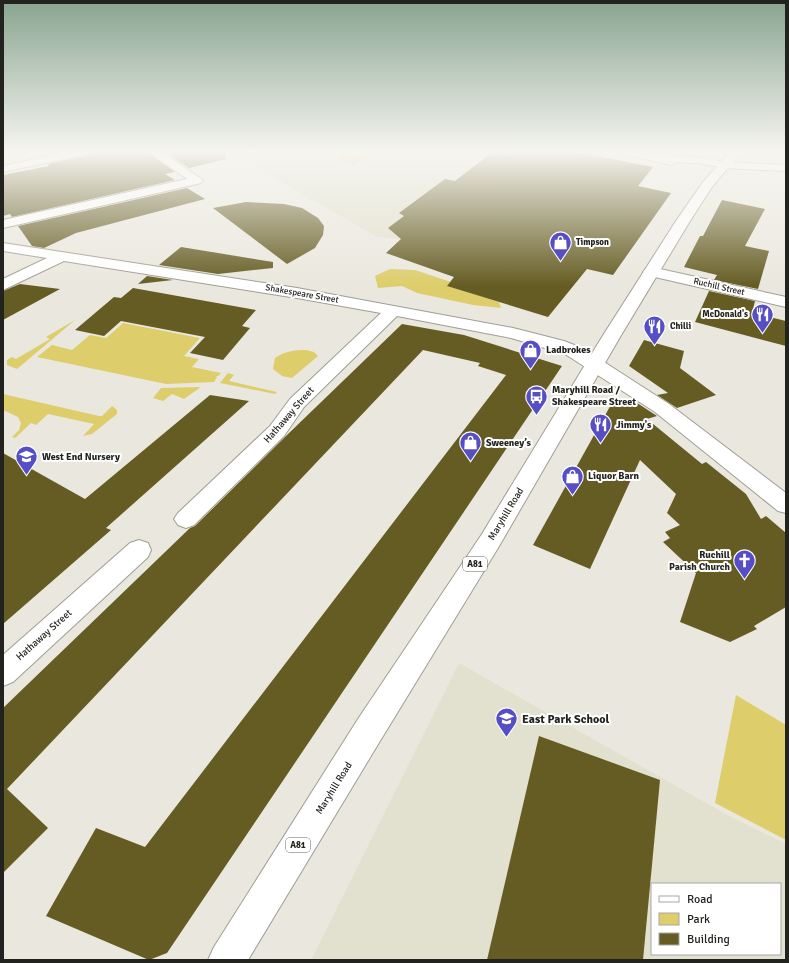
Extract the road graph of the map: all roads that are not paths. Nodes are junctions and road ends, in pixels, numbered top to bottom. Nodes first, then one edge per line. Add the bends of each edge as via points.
1 (127, 196) edge
2 (700, 196) edge
3 (3, 224) edge
4 (3, 246) edge
5 (63, 256) junction
6 (651, 272) junction
7 (3, 285) edge
8 (786, 302) edge
9 (393, 311) junction
10 (594, 364) junction
11 (786, 505) edge
12 (186, 519) dead end
13 (139, 550) dead end
14 (3, 673) edge
15 (228, 960) edge

1 - 3 street
2 - 6 street, Maryhill Road / A81
4 - 5 street, Shakespeare Street
5 - 7 street
5 - 9 street, Shakespeare Street
6 - 8 street, Ruchill Street
6 - 10 street, Maryhill Road / A81
9 - 10 street, Shakespeare Street via 528,336 558,344
9 - 12 street, Hathaway Street via 297,403 277,431
10 - 11 street, Shakespeare Street via 662,408
10 - 15 street, Maryhill Road / A81 via 490,541 369,730
13 - 14 street, Hathaway Street

